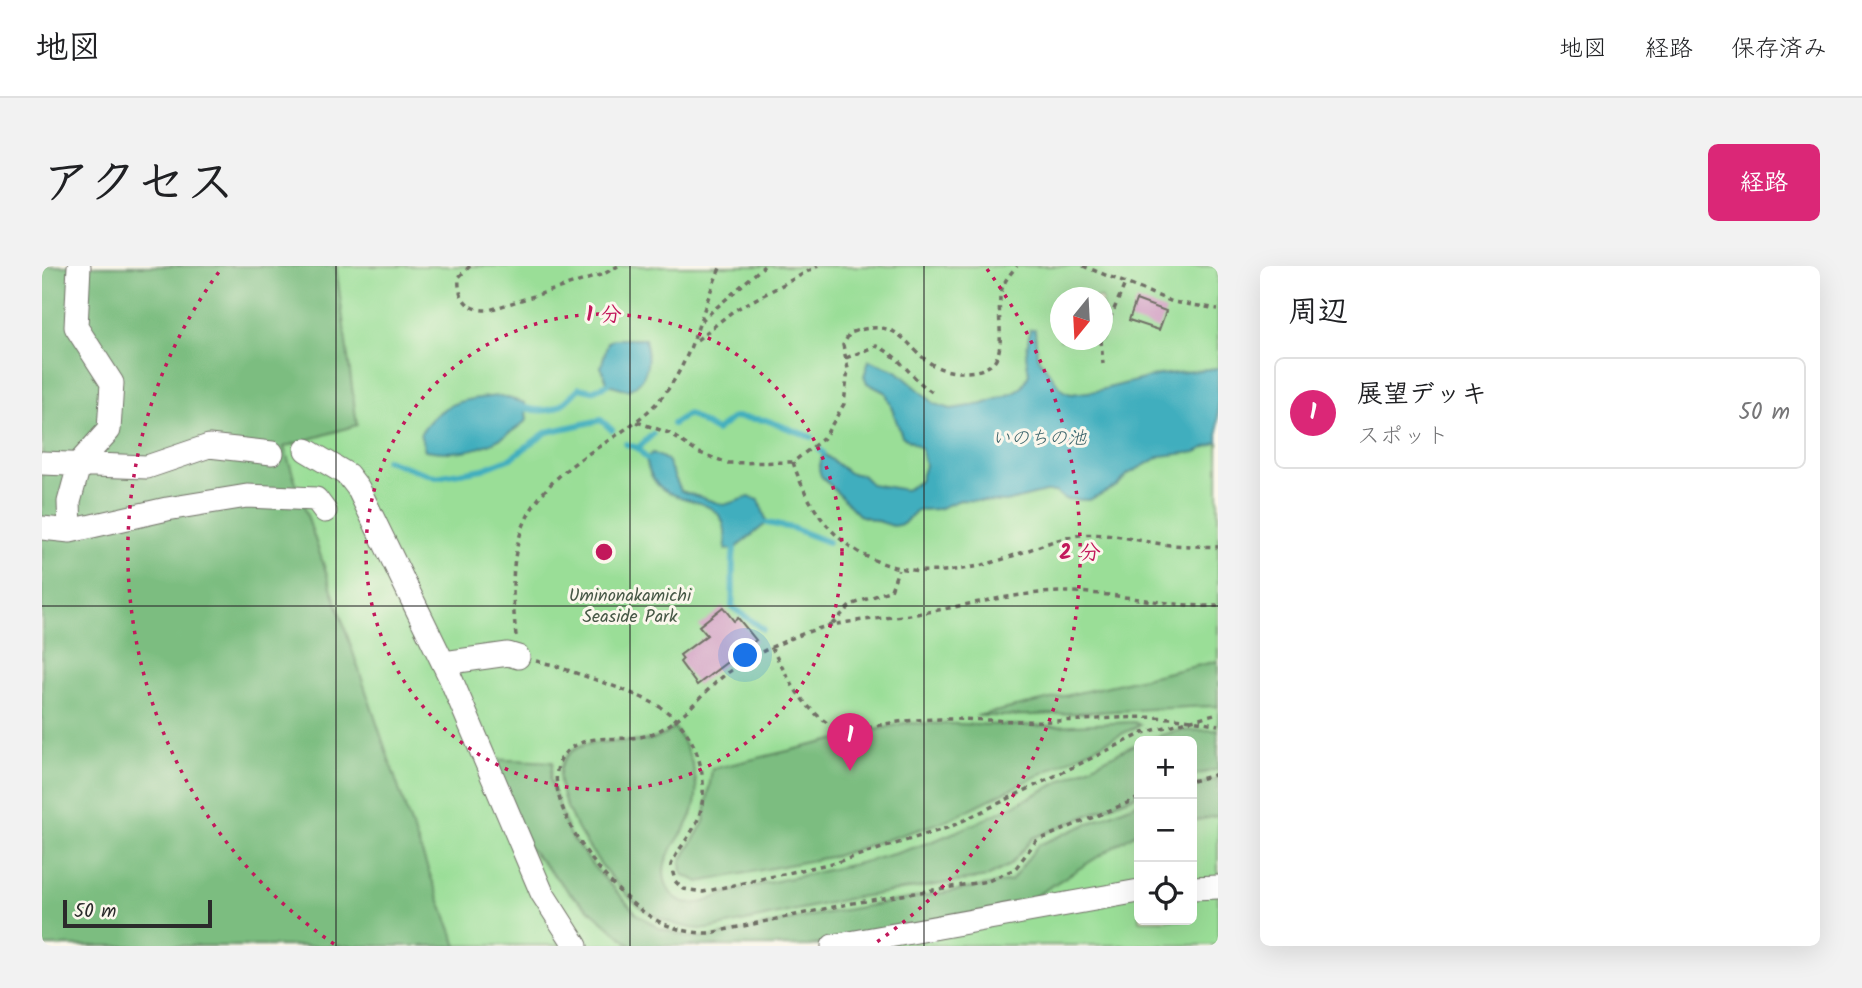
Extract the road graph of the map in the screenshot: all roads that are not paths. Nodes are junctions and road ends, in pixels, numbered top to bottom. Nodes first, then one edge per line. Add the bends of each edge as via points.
1 (79, 266) edge
2 (306, 450) dead end
3 (272, 453) dead end
4 (80, 462) junction
5 (42, 463) edge
6 (325, 510) dead end
7 (42, 528) edge
8 (70, 531) junction
9 (518, 657) road end
10 (444, 663) junction
11 (1218, 887) edge
12 (1197, 888) edge
13 (1134, 892) edge
14 (576, 946) edge
15 (833, 946) edge

1 - 4 lane via 76,327 112,383 109,430
2 - 10 lane via 348,475 358,488
3 - 4 lane via 209,446 147,467
4 - 5 lane
4 - 8 lane via 69,502
6 - 8 lane via 316,499 247,496
7 - 8 lane
9 - 10 lane via 508,654
10 - 14 lane via 517,840 542,893
11 - 12 lane
13 - 15 lane

